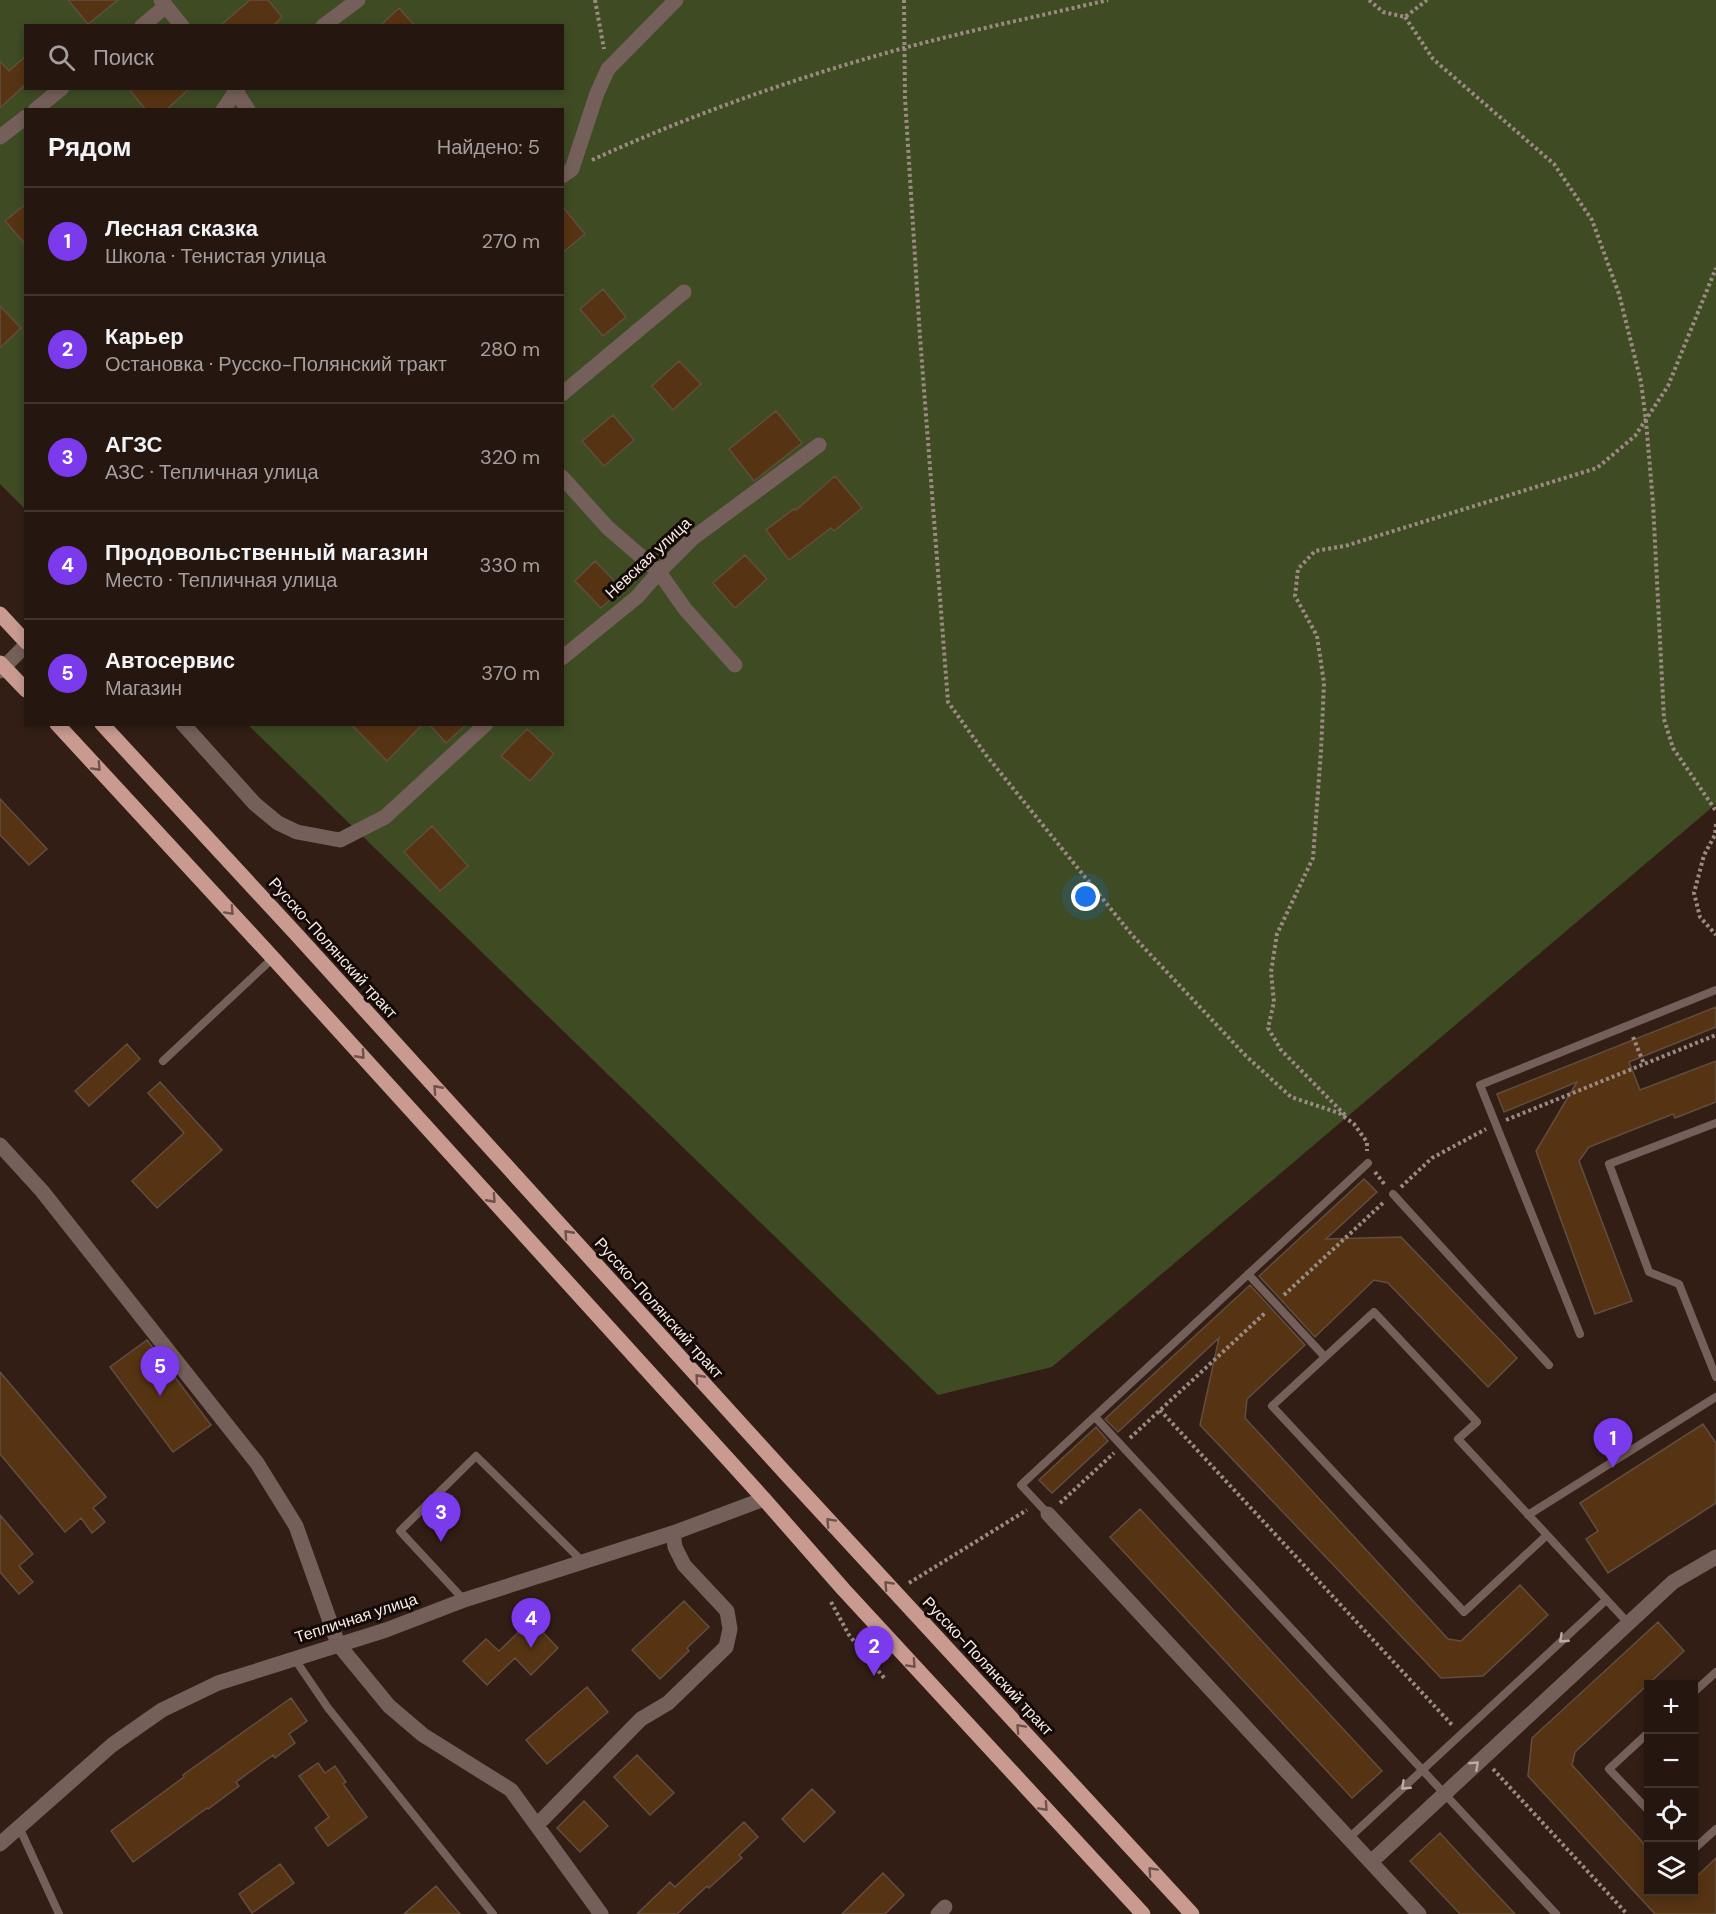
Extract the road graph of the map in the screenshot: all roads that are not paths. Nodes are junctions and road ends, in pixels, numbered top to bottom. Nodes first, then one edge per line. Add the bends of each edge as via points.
1 (358, 0) edge
2 (676, 0) edge
3 (164, 3) edge
4 (144, 24) edge
5 (180, 24) edge
6 (327, 24) edge
7 (60, 90) edge
8 (235, 90) edge
9 (237, 90) edge
10 (37, 108) edge
11 (224, 108) edge
12 (247, 108) edge
13 (24, 119) edge
14 (0, 137) edge
15 (567, 172) edge
16 (684, 292) dead end
17 (564, 391) edge
18 (819, 445) dead end
19 (564, 479) edge
20 (659, 572) junction
21 (0, 614) edge
22 (24, 642) edge
23 (24, 646) edge
24 (564, 656) edge
25 (735, 665) dead end
26 (1, 667) edge
27 (24, 688) edge
28 (59, 726) edge
29 (104, 726) edge
30 (185, 726) edge
31 (484, 726) edge
32 (273, 958) junction
33 (1716, 990) edge
34 (163, 1061) dead end
35 (1716, 1123) edge
36 (0, 1145) edge
37 (1368, 1163) road end
38 (1393, 1194) road end
39 (1248, 1274) junction
40 (1580, 1334) dead end
41 (1325, 1357) junction
42 (1549, 1365) dead end
43 (1716, 1377) edge
44 (1716, 1397) edge
45 (1095, 1417) junction
46 (764, 1499) junction
47 (1045, 1510) joint
48 (1527, 1515) junction
49 (673, 1533) junction
50 (1546, 1535) junction
51 (1716, 1557) edge
52 (582, 1561) junction
53 (464, 1600) junction
54 (1606, 1600) junction
55 (1628, 1623) junction
56 (338, 1644) junction
57 (294, 1658) junction
58 (1716, 1672) edge
59 (1698, 1688) edge
60 (1647, 1734) edge
61 (1422, 1770) junction
62 (1444, 1794) junction
63 (1644, 1806) edge
64 (537, 1825) junction
65 (19, 1827) junction
66 (1716, 1829) edge
67 (1349, 1838) junction
68 (0, 1844) edge
69 (1698, 1845) edge
70 (1371, 1862) junction
71 (59, 1914) edge
72 (493, 1914) edge
73 (601, 1914) edge
74 (1143, 1914) edge
75 (1192, 1914) edge
76 (1419, 1914) edge
77 (1556, 1914) edge

1 - 6 street
2 - 15 street via 608,69
3 - 4 street
3 - 5 street
7 - 10 street
8 - 11 street
9 - 12 street
13 - 14 street
16 - 17 street
18 - 20 street, Невская улица via 693,538
19 - 20 street via 608,528
20 - 24 street, Невская улица via 638,597
20 - 25 street via 685,609
21 - 22 main road
23 - 26 street
26 - 27 main road
28 -> 32 main road
75 -> 29 main road, Русско-Полянский тракт
30 - 31 street via 255,804 278,823 297,832 340,840 385,817
32 - 34 lane
32 -> 46 main road
33 - 40 lane via 1480,1085
35 - 43 lane via 1608,1164 1649,1272 1679,1284
36 - 56 street via 42,1191 257,1463 296,1526
37 - 39 lane
38 - 42 lane
39 - 41 lane
39 - 45 lane
41 - 48 lane via 1374,1312 1476,1422 1458,1440
41 - 50 lane via 1272,1406 1464,1612
44 - 48 lane
45 - 47 lane via 1021,1485
45 - 61 lane
46 - 49 street, Тепличная улица
46 -> 74 main road
47 - 67 street
48 - 50 lane
49 - 52 street, Тепличная улица
49 - 64 street via 684,1565 727,1611 730,1629 726,1647 668,1703 641,1719
50 - 54 lane
51 - 55 street via 1673,1582
52 - 53 street, Тепличная улица
52 - 53 lane via 476,1456 400,1531
53 - 56 street, Тепличная улица
54 - 55 lane
54 -> 61 lane
62 -> 55 street
56 - 57 street, Тепличная улица
56 - 64 street via 389,1706 423,1735 511,1790
57 - 65 street, Тепличная улица via 218,1683 162,1710 112,1745
57 - 72 lane via 328,1708
58 - 59 lane
60 - 63 lane via 1610,1769
61 - 62 lane
61 -> 67 lane
62 - 70 street
62 - 77 lane
64 - 73 street
65 - 68 street, Тепличная улица
65 - 71 lane
66 - 69 lane
67 - 70 street
70 - 76 street

